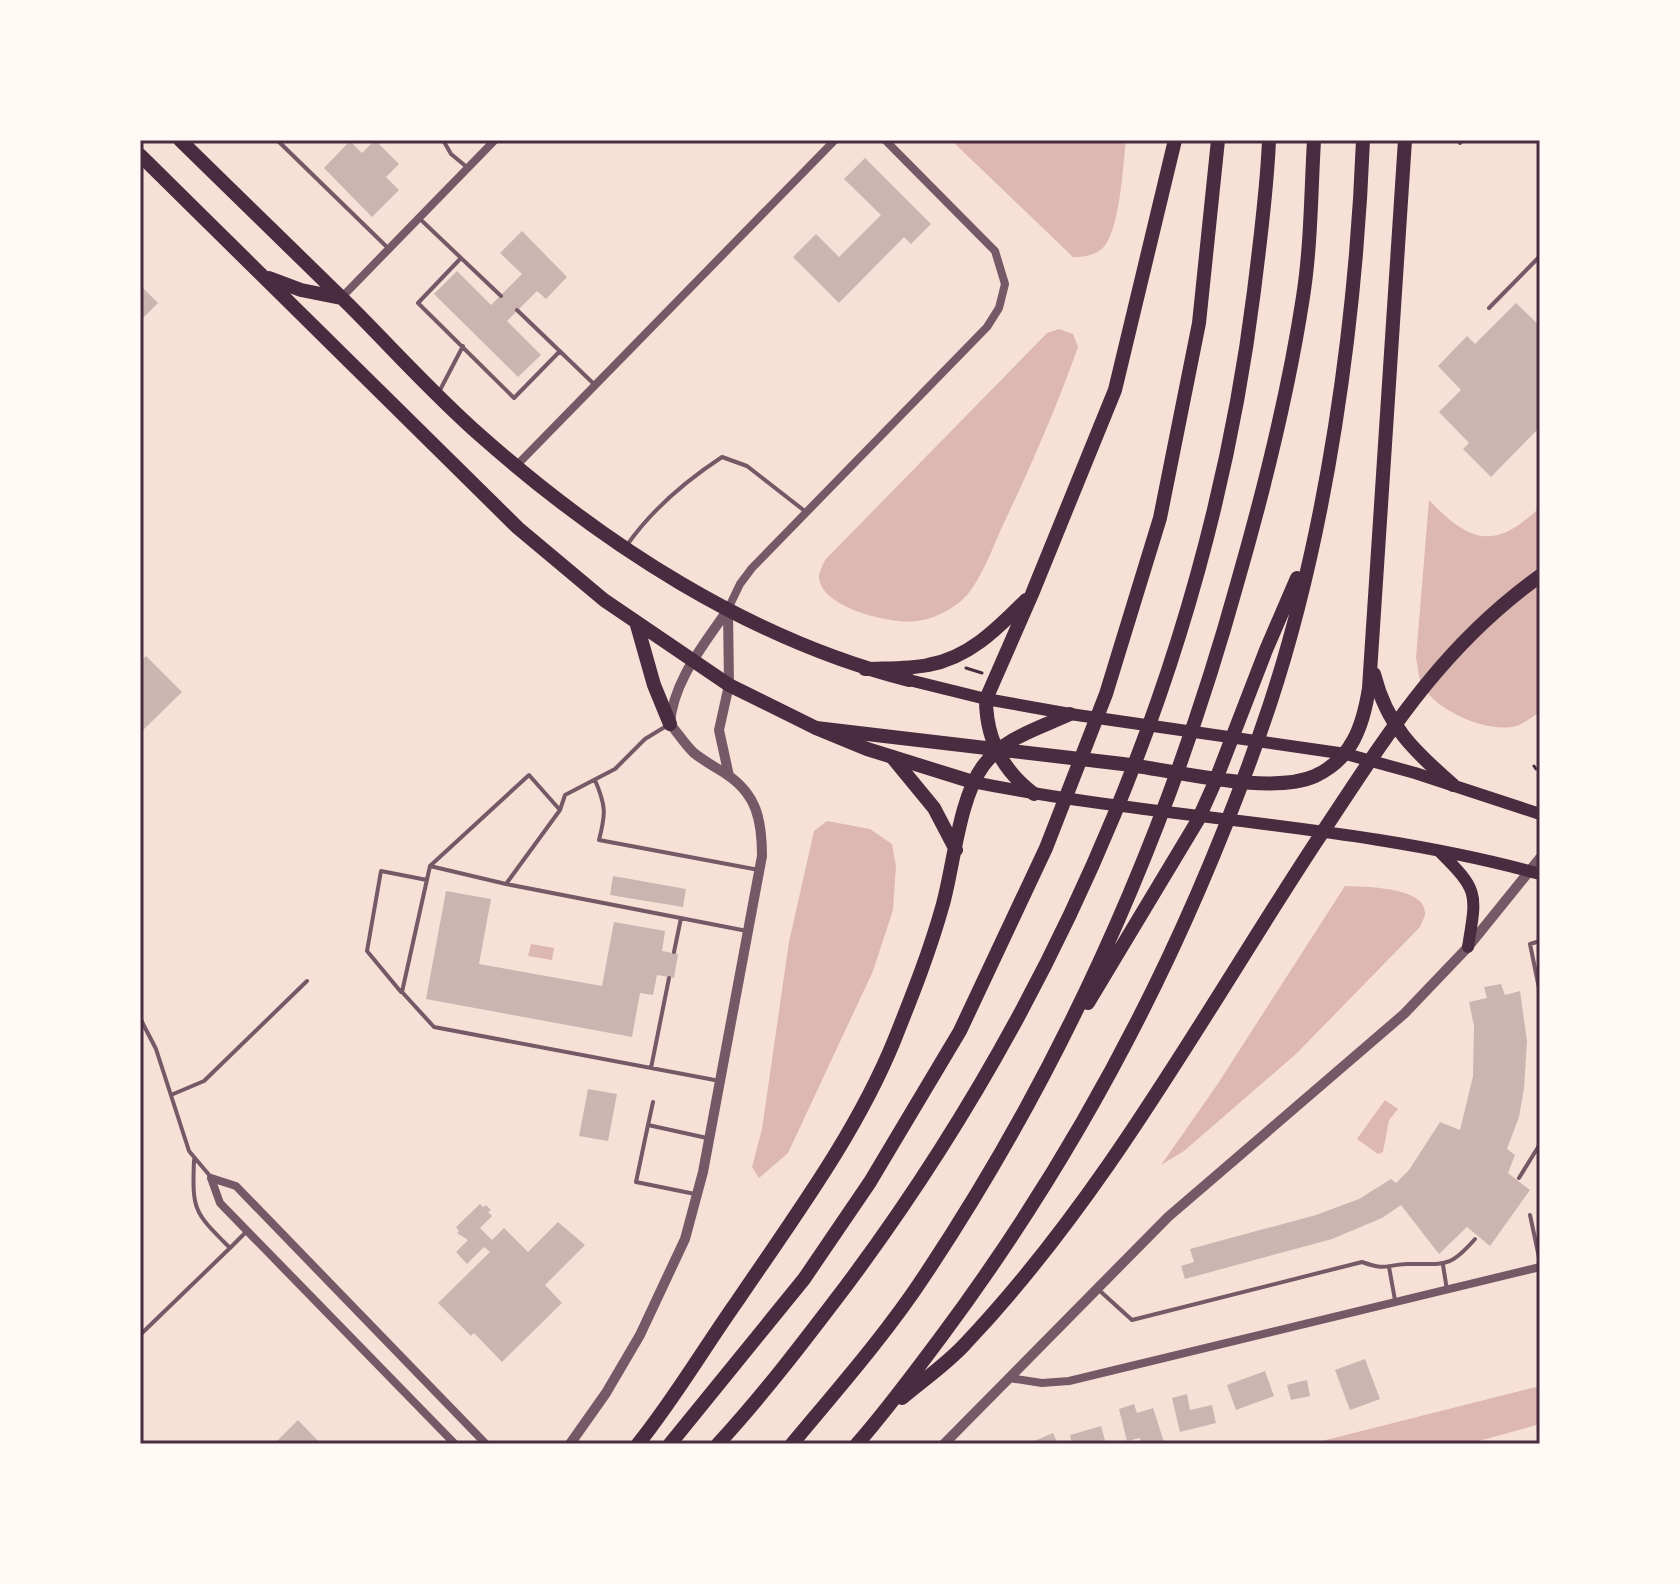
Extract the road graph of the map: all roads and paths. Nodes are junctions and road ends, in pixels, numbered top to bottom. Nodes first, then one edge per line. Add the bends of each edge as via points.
1 (180, 140) edge
2 (277, 140) edge
3 (443, 140) edge
4 (495, 140) edge
5 (835, 140) edge
6 (885, 140) edge
7 (1175, 140) edge
8 (1218, 140) edge
9 (1269, 140) edge
10 (1314, 140) edge
11 (1363, 140) edge
12 (1405, 140) edge
13 (140, 155) edge
14 (468, 168) junction
15 (419, 218) junction
16 (389, 249) junction
17 (1540, 256) edge
18 (461, 258) junction
19 (262, 276) junction
20 (501, 296) dead end
21 (341, 298) junction
22 (1489, 308) dead end
23 (517, 310) dead end
24 (463, 346) junction
25 (560, 351) junction
26 (595, 385) junction
27 (438, 394) junction
28 (516, 466) junction
29 (807, 512) junction
30 (1312, 545) junction
31 (625, 547) junction
32 (1540, 576) edge
33 (1032, 594) junction
34 (728, 609) junction
35 (637, 625) junction
36 (1371, 659) junction
37 (693, 661) junction
38 (965, 668) dead end
39 (865, 669) junction
40 (985, 675) dead end
41 (909, 680) joint
42 (729, 685) junction
43 (986, 699) junction
44 (1070, 714) junction
45 (670, 724) junction
46 (816, 728) junction
47 (996, 750) junction
48 (1346, 754) junction
49 (892, 757) junction
50 (729, 776) junction
51 (595, 780) junction
52 (973, 782) junction
53 (1453, 785) junction
54 (1034, 794) junction
55 (560, 810) junction
56 (1540, 814) edge
57 (956, 850) junction
58 (1439, 851) junction
59 (1540, 858) edge
60 (430, 866) junction
61 (760, 870) junction
62 (1536, 873) edge
63 (427, 880) junction
64 (506, 884) junction
65 (681, 918) junction
66 (748, 931) junction
67 (1540, 941) edge
68 (1468, 947) junction
69 (674, 952) dead end
70 (669, 978) dead end
71 (307, 981) dead end
72 (402, 992) junction
73 (1540, 993) edge
74 (140, 1018) edge
75 (1051, 1064) junction
76 (651, 1068) junction
77 (720, 1081) junction
78 (171, 1095) junction
79 (653, 1102) dead end
80 (648, 1125) junction
81 (709, 1139) junction
82 (1540, 1144) edge
83 (194, 1157) junction
84 (211, 1178) junction
85 (1519, 1178) dead end
86 (697, 1194) junction
87 (1530, 1215) dead end
88 (247, 1231) junction
89 (1475, 1239) dead end
90 (230, 1248) junction
91 (1443, 1265) junction
92 (1540, 1265) edge
93 (1389, 1267) junction
94 (1098, 1288) junction
95 (1447, 1290) junction
96 (1396, 1302) junction
97 (140, 1335) edge
98 (1009, 1378) junction
99 (883, 1414) junction
100 (455, 1444) edge
101 (486, 1444) edge
102 (570, 1444) edge
103 (638, 1444) edge
104 (670, 1444) edge
105 (718, 1444) edge
106 (792, 1444) edge
107 (857, 1444) edge
108 (944, 1444) edge

1 - 21 highway
2 - 16 lane
3 - 14 lane
4 - 14 street
5 - 26 street
6 - 29 street via 995,251 1005,284 987,327
7 - 33 highway via 1115,390
8 - 104 highway via 1199,323 1160,518 1106,694 1046,848 960,1031 870,1182 804,1279
9 - 105 highway via 1250,323 1231,441 1168,668 1098,855 1004,1045 948,1141 793,1357
10 - 75 highway via 1303,295 1267,478 1211,678 1142,867
11 - 30 highway via 1350,307
12 - 36 highway
13 - 19 highway
14 - 15 street
15 - 16 street
15 - 18 lane
16 - 21 street
17 - 22 lane
18 - 20 lane
18 - 24 lane via 418,303
19 - 21 highway
19 - 35 highway via 518,528
21 - 27 highway
23 - 25 lane
24 - 25 lane via 514,398
24 - 27 lane
25 - 26 lane
26 - 28 street
27 - 28 highway
28 - 31 highway
29 - 31 lane via 747,466 722,457 688,482
29 - 34 street via 752,568
30 - 75 highway via 1185,845
30 - 99 highway via 1270,704 1216,851 1165,966 1076,1135 1009,1243
31 - 34 highway
32 - 99 highway via 1481,623 1429,678 1116,1152 1033,1265 965,1345
33 - 39 highway via 998,628 956,657 928,665
33 - 43 highway
34 - 37 street
34 - 39 highway
34 - 42 street
35 - 37 highway
35 - 45 highway
36 - 48 highway via 1365,713
36 - 53 highway via 1397,730
37 - 42 highway
37 - 45 street via 675,695
38 - 40 path
39 - 41 highway
41 - 43 main road
42 - 46 highway
42 - 50 street via 719,730
43 - 44 main road
43 - 47 highway
44 - 47 highway
44 - 48 main road
45 - 50 street via 692,751
45 - 51 lane
46 - 47 highway
46 - 49 highway
47 - 48 highway via 1262,783 1312,778
47 - 52 highway
47 - 54 highway via 1018,782
48 - 53 main road
49 - 52 highway
49 - 57 highway via 934,808
50 - 61 street via 758,810
51 - 55 lane via 565,795
51 - 61 lane via 606,815 599,840
52 - 54 main road
52 - 57 highway
53 - 56 main road
54 - 58 main road
55 - 60 lane via 529,775
55 - 64 lane
57 - 103 highway via 918,981 862,1107 674,1399
58 - 62 main road
58 - 68 main road via 1466,878 1474,895
59 - 62 street
60 - 63 lane
60 - 64 lane
61 - 66 street
62 - 68 street
63 - 72 lane
63 - 72 lane via 381,871 367,951
64 - 65 lane
65 - 66 lane
65 - 69 lane
66 - 77 street
67 - 73 lane via 1530,944
68 - 94 street via 1404,1014 1168,1217
70 - 76 lane
71 - 78 lane via 204,1081
72 - 76 lane via 434,1027
74 - 78 lane
75 - 106 highway via 923,1278
76 - 77 lane
77 - 81 street
78 - 83 lane
79 - 80 lane
80 - 81 lane
80 - 86 lane via 636,1182
81 - 86 street
82 - 85 lane
83 - 84 lane
83 - 90 lane via 193,1201 199,1218
84 - 88 street via 220,1203
84 - 101 street via 236,1186
86 - 102 street via 685,1239 654,1308
87 - 92 lane
88 - 90 lane
88 - 100 street
89 - 91 lane via 1459,1258
90 - 97 lane
91 - 93 lane
91 - 95 lane
92 - 95 street
93 - 94 lane via 1362,1262 1132,1320
93 - 96 lane
94 - 98 street
95 - 96 street
96 - 98 street via 1069,1381
98 - 108 street
99 - 107 highway

